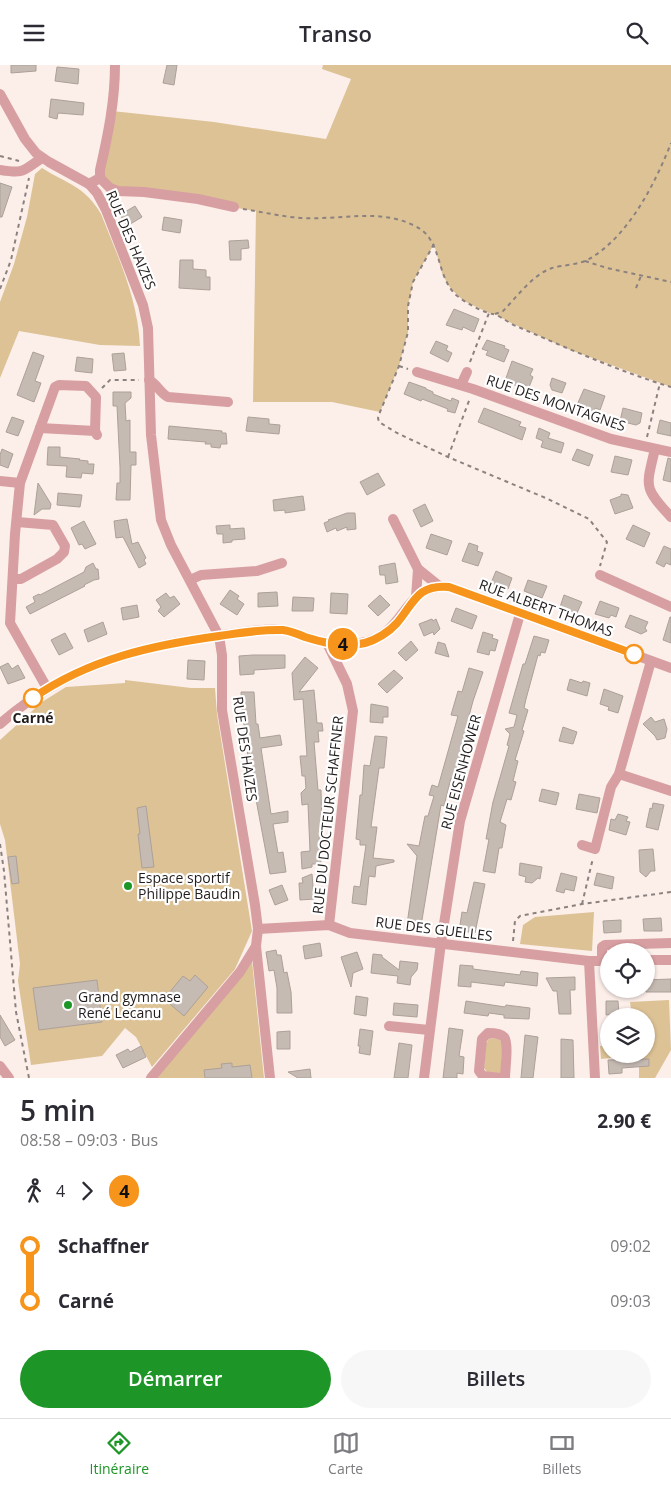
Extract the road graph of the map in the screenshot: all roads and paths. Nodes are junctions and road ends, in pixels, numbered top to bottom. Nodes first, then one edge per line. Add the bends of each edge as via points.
1 (115, 65) edge
2 (0, 94) edge
3 (671, 143) edge
4 (0, 156) edge
5 (42, 158) junction
6 (28, 168) junction
7 (0, 170) edge
8 (100, 178) junction
9 (89, 184) junction
10 (234, 207) joint
11 (434, 244) junction
12 (585, 261) junction
13 (641, 276) junction
14 (671, 282) edge
15 (636, 288) dead end
16 (0, 289) edge
17 (489, 313) junction
18 (495, 314) junction
19 (471, 361) dead end
20 (417, 372) dead end
21 (467, 372) dead end
22 (128, 380) dead end
23 (149, 380) junction
24 (660, 383) junction
25 (461, 385) junction
26 (671, 387) edge
27 (473, 389) junction
28 (94, 394) junction
29 (228, 403) dead end
30 (40, 428) junction
31 (650, 448) junction
32 (671, 452) edge
33 (448, 457) junction
34 (0, 481) edge
35 (20, 483) junction
36 (671, 517) edge
37 (393, 519) dead end
38 (17, 521) junction
39 (282, 563) dead end
40 (418, 569) junction
41 (600, 575) joint
42 (13, 579) junction
43 (190, 579) junction
44 (439, 586) junction
45 (416, 597) junction
46 (671, 607) edge
47 (520, 614) junction
48 (219, 636) junction
49 (327, 643) junction
50 (651, 661) junction
51 (671, 668) edge
52 (47, 688) junction
53 (0, 725) edge
54 (619, 774) junction
55 (671, 791) edge
56 (0, 844) edge
57 (582, 845) dead end
58 (595, 849) junction
59 (4, 871) junction
60 (0, 874) edge
61 (671, 892) edge
62 (582, 904) junction
63 (330, 925) junction
64 (258, 929) junction
65 (441, 943) junction
66 (655, 943) edge
67 (671, 943) edge
68 (256, 946) junction
69 (511, 951) junction
70 (655, 960) edge
71 (671, 960) edge
72 (589, 961) junction
73 (600, 961) edge
74 (389, 1027) dead end
75 (429, 1030) junction
76 (0, 1066) edge
77 (8, 1078) edge
78 (29, 1078) edge
79 (151, 1078) edge
80 (270, 1078) edge
81 (424, 1078) edge
82 (500, 1078) edge
83 (505, 1078) edge
84 (595, 1078) edge

1 - 8 street via 111,120
2 - 5 street, RUE DES HAIZES via 25,139
3 - 12 path via 652,183 625,227 611,243
4 - 6 path via 23,162
5 - 6 street
5 - 9 street, RUE DES HAIZES
6 - 7 street via 18,173
6 - 16 path via 19,227
8 - 9 street
8 - 10 street via 118,191 198,199
9 - 23 street, RUE DES HAIZES via 106,210 143,305 148,328
10 - 11 path via 302,218 387,217 416,226
11 - 17 path via 442,273 453,292
11 - 33 path via 413,282 408,305 408,332 399,367 378,418 390,429
12 - 13 path
12 - 18 path via 544,271 503,311
13 - 14 path
13 - 15 path
17 - 18 path
17 - 19 path
18 - 24 path via 568,349
20 - 25 street, RUE DES MONTAGNES
21 - 25 street
22 - 28 path via 110,380
23 - 29 street via 168,397
23 - 43 street, RUE DES HAIZES via 151,435 161,520
24 - 26 path
24 - 31 path
25 - 27 street, RUE DES MONTAGNES
27 - 31 street, RUE DES MONTAGNES via 610,439
27 - 33 path
28 - 30 street via 86,386 55,387
28 - 30 street via 96,433
30 - 35 street
31 - 32 street, RUE DES MONTAGNES
31 - 36 street via 649,489
33 - 41 path via 589,519 607,542
34 - 35 street
35 - 38 street
37 - 40 street, RUE ALBERT THOMAS
38 - 42 street
38 - 42 street via 53,525 65,546 57,559 21,579
39 - 43 street via 258,571 201,575
40 - 44 street, RUE ALBERT THOMAS
40 - 45 street
41 - 46 street
42 - 52 street via 10,623
43 - 48 street, RUE DES HAIZES
44 - 45 street via 424,590
44 - 47 street, RUE ALBERT THOMAS
45 - 49 street via 396,624 378,637 348,645
47 - 50 street, RUE ALBERT THOMAS
47 - 65 street, RUE EISENHOWER via 460,821
48 - 49 street via 286,630
48 - 52 street via 136,651 103,661
48 - 64 street, RUE DES HAIZES via 222,710
49 - 63 street, RUE DU DOCTEUR SCHAFFNER via 347,684 353,711
50 - 51 street, RUE ALBERT THOMAS
50 - 54 street
52 - 53 street
54 - 55 street
54 - 58 street via 610,787
56 - 59 path
57 - 58 street
58 - 62 path
59 - 60 path
59 - 78 path via 16,1012
61 - 62 path
62 - 69 path via 520,916 515,921
63 - 64 street, RUE DES GUELLES
63 - 65 street, RUE DES GUELLES via 350,933
64 - 68 street, RUE DES HAIZES
65 - 69 street, RUE DES GUELLES
65 - 75 street, RUE EISENHOWER
66 - 67 street
68 - 79 street via 240,972
68 - 80 street
69 - 72 street, RUE DES GUELLES
70 - 71 street
72 - 73 street, RUE DES GUELLES
72 - 84 street
74 - 75 street
75 - 81 street, RUE EISENHOWER
76 - 77 street
82 - 83 street via 483,1076 479,1071 482,1039 488,1033 504,1037

